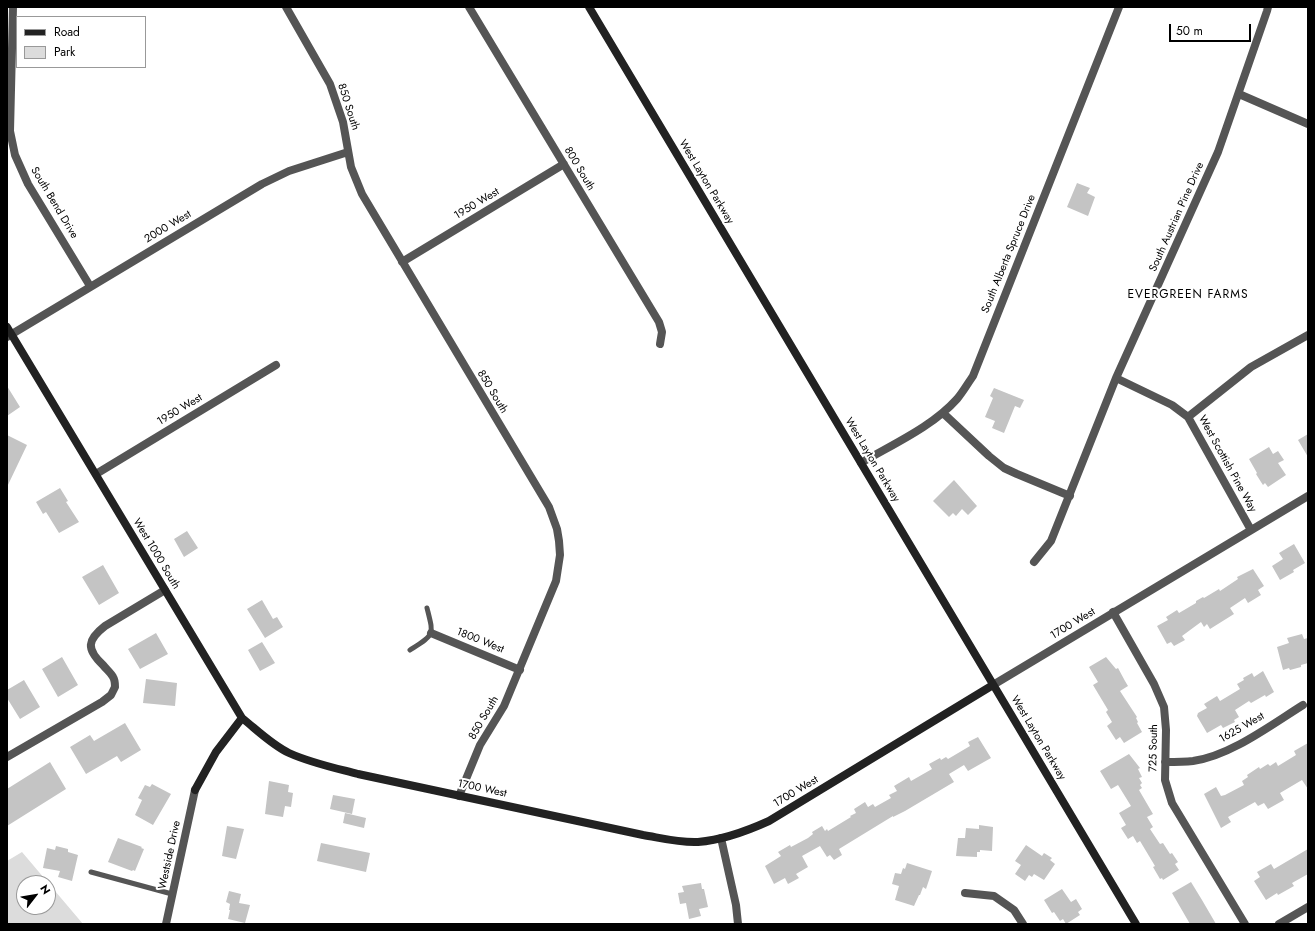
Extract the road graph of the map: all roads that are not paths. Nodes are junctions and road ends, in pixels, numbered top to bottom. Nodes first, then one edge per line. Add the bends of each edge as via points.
1 (13, 7) edge
2 (286, 7) edge
3 (469, 7) edge
4 (589, 7) edge
5 (1119, 7) edge
6 (1268, 7) edge
7 (14, 65) edge
8 (1239, 94) junction
9 (1308, 124) edge
10 (348, 152) junction
11 (564, 164) junction
12 (402, 262) junction
13 (90, 286) junction
14 (8, 333) edge
15 (1308, 335) edge
16 (660, 344) dead end
17 (276, 365) dead end
18 (1116, 378) junction
19 (942, 413) junction
20 (1188, 417) junction
21 (861, 463) junction
22 (96, 474) junction
23 (1070, 496) junction
24 (1308, 496) edge
25 (1251, 530) junction
26 (1034, 562) dead end
27 (165, 590) junction
28 (427, 608) dead end
29 (1113, 612) junction
30 (431, 633) junction
31 (410, 650) dead end
32 (520, 670) junction
33 (993, 685) junction
34 (1303, 705) dead end
35 (242, 718) junction
36 (7, 757) edge
37 (1165, 762) junction
38 (459, 796) junction
39 (721, 838) junction
40 (90, 872) dead end
41 (965, 893) dead end
42 (172, 894) junction
43 (1308, 907) edge
44 (166, 924) edge
45 (738, 924) edge
46 (1023, 924) edge
47 (1136, 924) edge
48 (1245, 924) edge
49 (1279, 924) edge

1 - 7 street, South Bend Drive
2 - 10 street, 850 South via 330,84 343,122
3 - 11 street, 800 South
4 - 21 street, West Layton Parkway
5 - 19 street, South Alberta Spruce Drive via 973,376 958,398
6 - 8 street, South Austrian Pine Drive
7 - 13 street, South Bend Drive via 9,119 15,155 28,184
8 - 9 street
8 - 18 street, South Austrian Pine Drive via 1218,152
10 - 12 street, 850 South via 362,194
10 - 13 street, 2000 West via 289,171 262,184
11 - 12 street, 1950 West
11 - 16 street, 800 South via 659,322 662,332
12 - 32 street, 850 South via 549,507 557,530 560,555 556,581
13 - 14 street, 2000 West
14 - 22 street, West 1000 South
15 - 20 street via 1251,367
17 - 22 street, 1950 West
18 - 20 street, West Scottish Pine Way via 1172,405
18 - 23 street, South Austrian Pine Drive
19 - 21 street, South Alberta Spruce Drive
19 - 23 street via 1004,468
20 - 25 street, West Scottish Pine Way
21 - 33 street, West Layton Parkway
22 - 27 street, West 1000 South
23 - 26 street, South Austrian Pine Drive via 1051,541
24 - 25 street, 1700 West
25 - 29 street, 1700 West
27 - 35 street, West 1000 South
27 - 36 street via 96,632 91,648 95,658 114,677 115,687 111,695
28 - 30 lane via 432,626
29 - 33 street, 1700 West
29 - 37 street, 725 South via 1154,684 1164,707
30 - 31 lane
30 - 32 street, 1800 West
32 - 38 street, 850 South via 504,706 480,745
33 - 39 street, 1700 West via 769,821
33 - 47 street, West Layton Parkway
34 - 37 street, 1625 West via 1237,746 1215,756 1193,761
35 - 38 street, 1700 West via 288,753 313,762
35 - 42 street, Westside Drive via 216,752 195,790
37 - 48 street, 725 South via 1164,780 1172,803
38 - 39 street, 1700 West via 678,841 698,842
39 - 45 street
40 - 42 lane
41 - 46 street via 994,896 1014,910
42 - 44 street, Westside Drive
43 - 49 street

